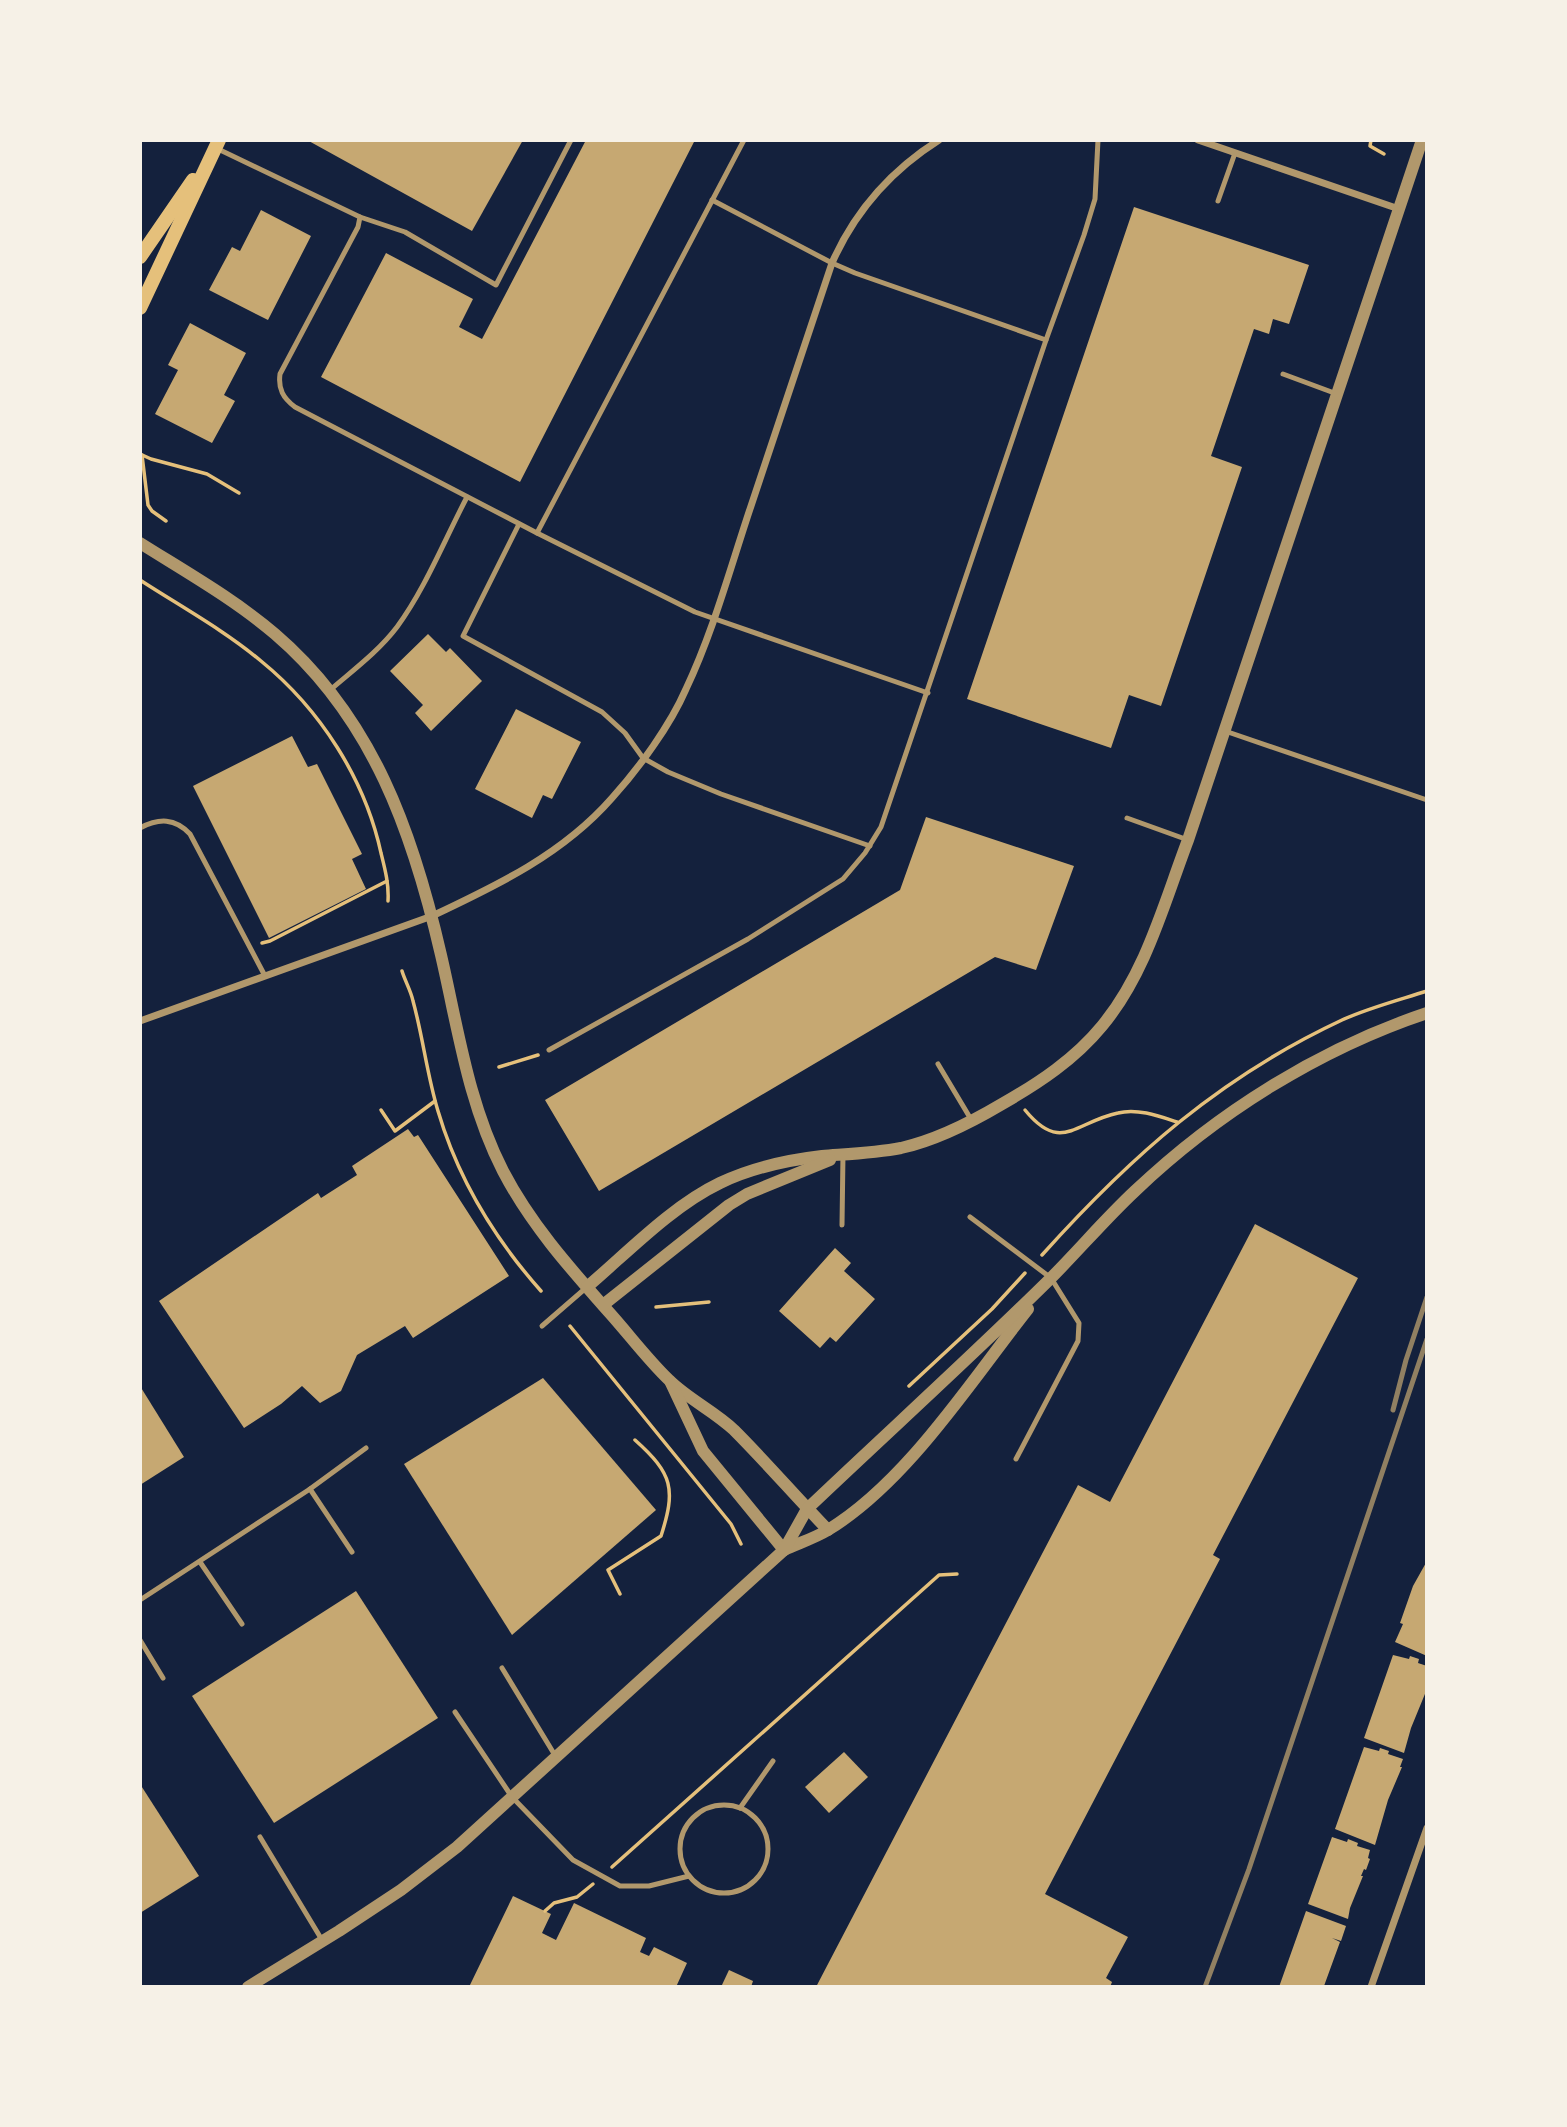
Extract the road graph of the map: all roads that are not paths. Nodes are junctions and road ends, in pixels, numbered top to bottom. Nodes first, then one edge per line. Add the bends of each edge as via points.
1 (571, 140) edge
2 (744, 140) edge
3 (939, 140) edge
4 (1097, 140) edge
5 (1198, 140) edge
6 (1422, 140) edge
7 (217, 144) edge
8 (1235, 153) junction
9 (712, 200) junction
10 (1218, 201) dead end
11 (1399, 209) junction
12 (360, 217) junction
13 (140, 257) edge
14 (832, 263) junction
15 (140, 308) edge
16 (1046, 340) junction
17 (1283, 374) dead end
18 (1337, 394) junction
19 (467, 496) junction
20 (519, 524) junction
21 (537, 533) junction
22 (140, 543) edge
23 (713, 620) junction
24 (329, 691) junction
25 (928, 693) junction
26 (1225, 731) junction
27 (643, 758) junction
28 (1427, 800) edge
29 (1127, 818) dead end
30 (140, 828) edge
31 (1188, 840) junction
32 (870, 846) junction
33 (432, 916) junction
34 (265, 976) junction
35 (1427, 1013) edge
36 (140, 1021) edge
37 (549, 1050) road end
38 (938, 1064) dead end
39 (972, 1121) junction
40 (843, 1154) junction
41 (970, 1217) dead end
42 (842, 1225) dead end
43 (1051, 1278) junction
44 (587, 1287) junction
45 (603, 1305) junction
46 (542, 1326) dead end
47 (671, 1382) junction
48 (366, 1448) dead end
49 (1016, 1459) dead end
50 (310, 1489) junction
51 (807, 1508) junction
52 (828, 1530) junction
53 (784, 1550) junction
54 (352, 1552) dead end
55 (200, 1562) junction
56 (140, 1600) edge
57 (242, 1624) dead end
58 (140, 1640) edge
59 (502, 1668) dead end
60 (163, 1678) dead end
61 (455, 1712) dead end
62 (556, 1757) junction
63 (773, 1761) dead end
64 (512, 1797) junction
65 (740, 1808) junction
66 (1427, 1828) edge
67 (260, 1837) dead end
68 (689, 1876) junction
69 (323, 1941) junction
70 (248, 1987) edge
71 (1371, 1987) edge

1 - 12 lane via 496,285 405,232
2 - 9 lane
3 - 14 street via 902,166 864,206
4 - 16 lane via 1095,199
5 - 8 street
6 - 11 street
7 - 12 lane
7 - 13 main road
7 - 15 main road
8 - 10 lane
8 - 11 street
9 - 14 lane
9 - 21 lane
11 - 18 street
12 - 19 lane via 280,374 282,392 295,407
14 - 16 lane
14 - 23 street
16 - 25 lane
17 - 18 lane
18 - 26 street
19 - 20 lane
19 - 24 lane via 396,628
20 - 21 lane
20 - 27 lane via 463,636 602,712
21 - 23 lane
22 - 24 street via 273,632
23 - 25 lane
23 - 27 street via 686,690
24 - 33 street via 384,775 412,846
25 - 32 lane via 881,827
26 - 28 lane
26 - 31 street
27 - 32 lane via 721,794
27 - 33 street via 612,799 552,852 503,883
29 - 31 lane
30 - 34 lane via 168,820 190,834
31 - 39 street via 1132,982 1102,1026 1063,1064
32 - 37 lane via 842,879 800,908
33 - 34 street
33 - 44 street via 471,1089 490,1144 529,1216
34 - 36 street
35 - 43 street via 1321,1059 1243,1105 1136,1189
38 - 39 lane
39 - 40 street via 922,1143
40 - 42 lane
40 - 44 street via 780,1164 721,1182 675,1212
40 - 45 street via 729,1205
41 - 43 lane
43 - 49 lane via 1080,1332
43 - 51 street
43 - 52 street via 921,1446 870,1499
44 - 45 street
44 - 46 lane
45 - 47 street
47 - 51 street via 732,1428
47 - 53 street via 703,1451
48 - 50 lane
50 - 54 lane
50 - 55 lane
51 - 52 street
51 - 53 street
52 - 53 street
53 - 62 street
55 - 56 lane
55 - 57 lane
58 - 60 lane
59 - 62 lane
61 - 64 lane
62 - 64 street
63 - 65 lane
64 - 68 lane via 573,1860 620,1886 649,1886
64 - 69 street via 419,1876
65 - 68 lane via 718,1805 689,1823 680,1844
65 - 68 lane via 764,1831 767,1854 759,1875 730,1892 708,1890
66 - 71 street
67 - 69 lane
69 - 70 street

